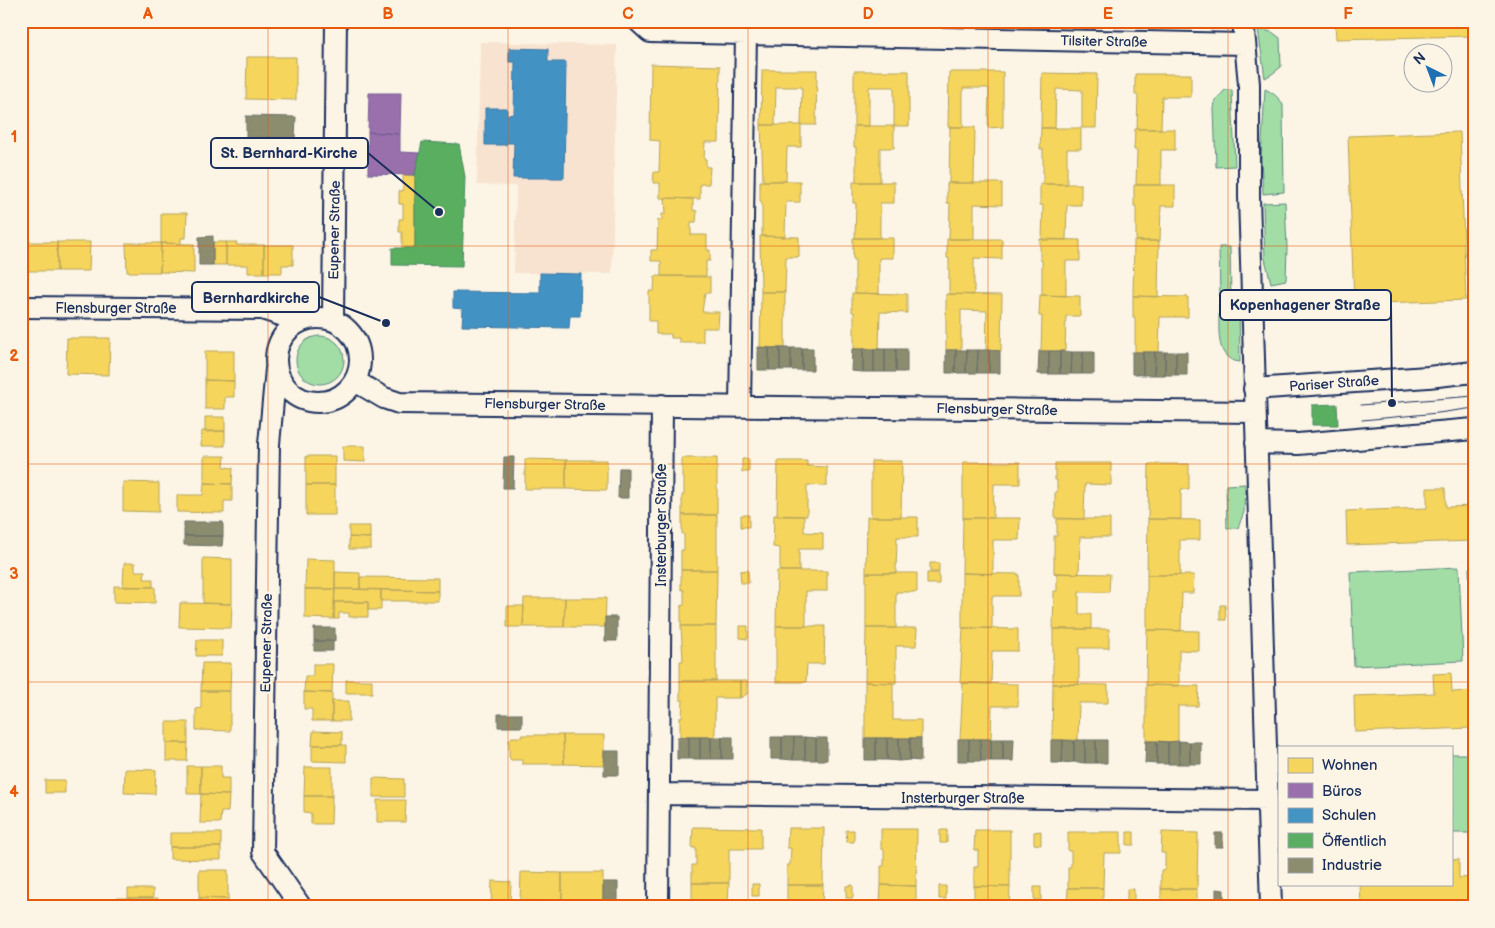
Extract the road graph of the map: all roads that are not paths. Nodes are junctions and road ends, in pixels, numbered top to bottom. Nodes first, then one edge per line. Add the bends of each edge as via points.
1 (336, 21) edge
2 (638, 21) edge
3 (1243, 21) edge
4 (746, 34) junction
5 (1244, 44) junction
6 (21, 307) edge
7 (333, 319) junction
8 (299, 321) junction
9 (276, 368) junction
10 (1474, 372) edge
11 (355, 382) junction
12 (1254, 389) junction
13 (662, 405) junction
14 (740, 406) junction
15 (1255, 412) junction
16 (1474, 429) edge
17 (1256, 444) junction
18 (659, 794) junction
19 (1268, 800) junction
20 (300, 907) edge
21 (658, 907) edge
22 (1271, 907) edge

1 - 7 street, Eupener Straße
2 - 4 street, Tilsiter Straße via 650,32
3 - 5 street
4 - 5 street, Tilsiter Straße
4 - 14 street
5 - 12 street via 1249,84
6 - 8 street, Flensburger Straße via 262,309
7 - 8 street via 316,317
7 - 11 street via 355,338 361,360
8 - 9 street via 284,333 276,350
9 - 11 street via 284,387 301,400 322,403 341,396
9 - 20 street, Eupener Straße via 269,444 263,852
10 - 12 street, Pariser Straße
11 - 13 street, Flensburger Straße via 399,403
12 - 15 street
13 - 14 street, Flensburger Straße
13 - 18 street, Insterburger Straße
14 - 15 street, Flensburger Straße
15 - 17 street
16 - 17 street via 1298,444
17 - 19 street
18 - 19 street, Insterburger Straße
18 - 21 street, Insterburger Straße
19 - 22 street

